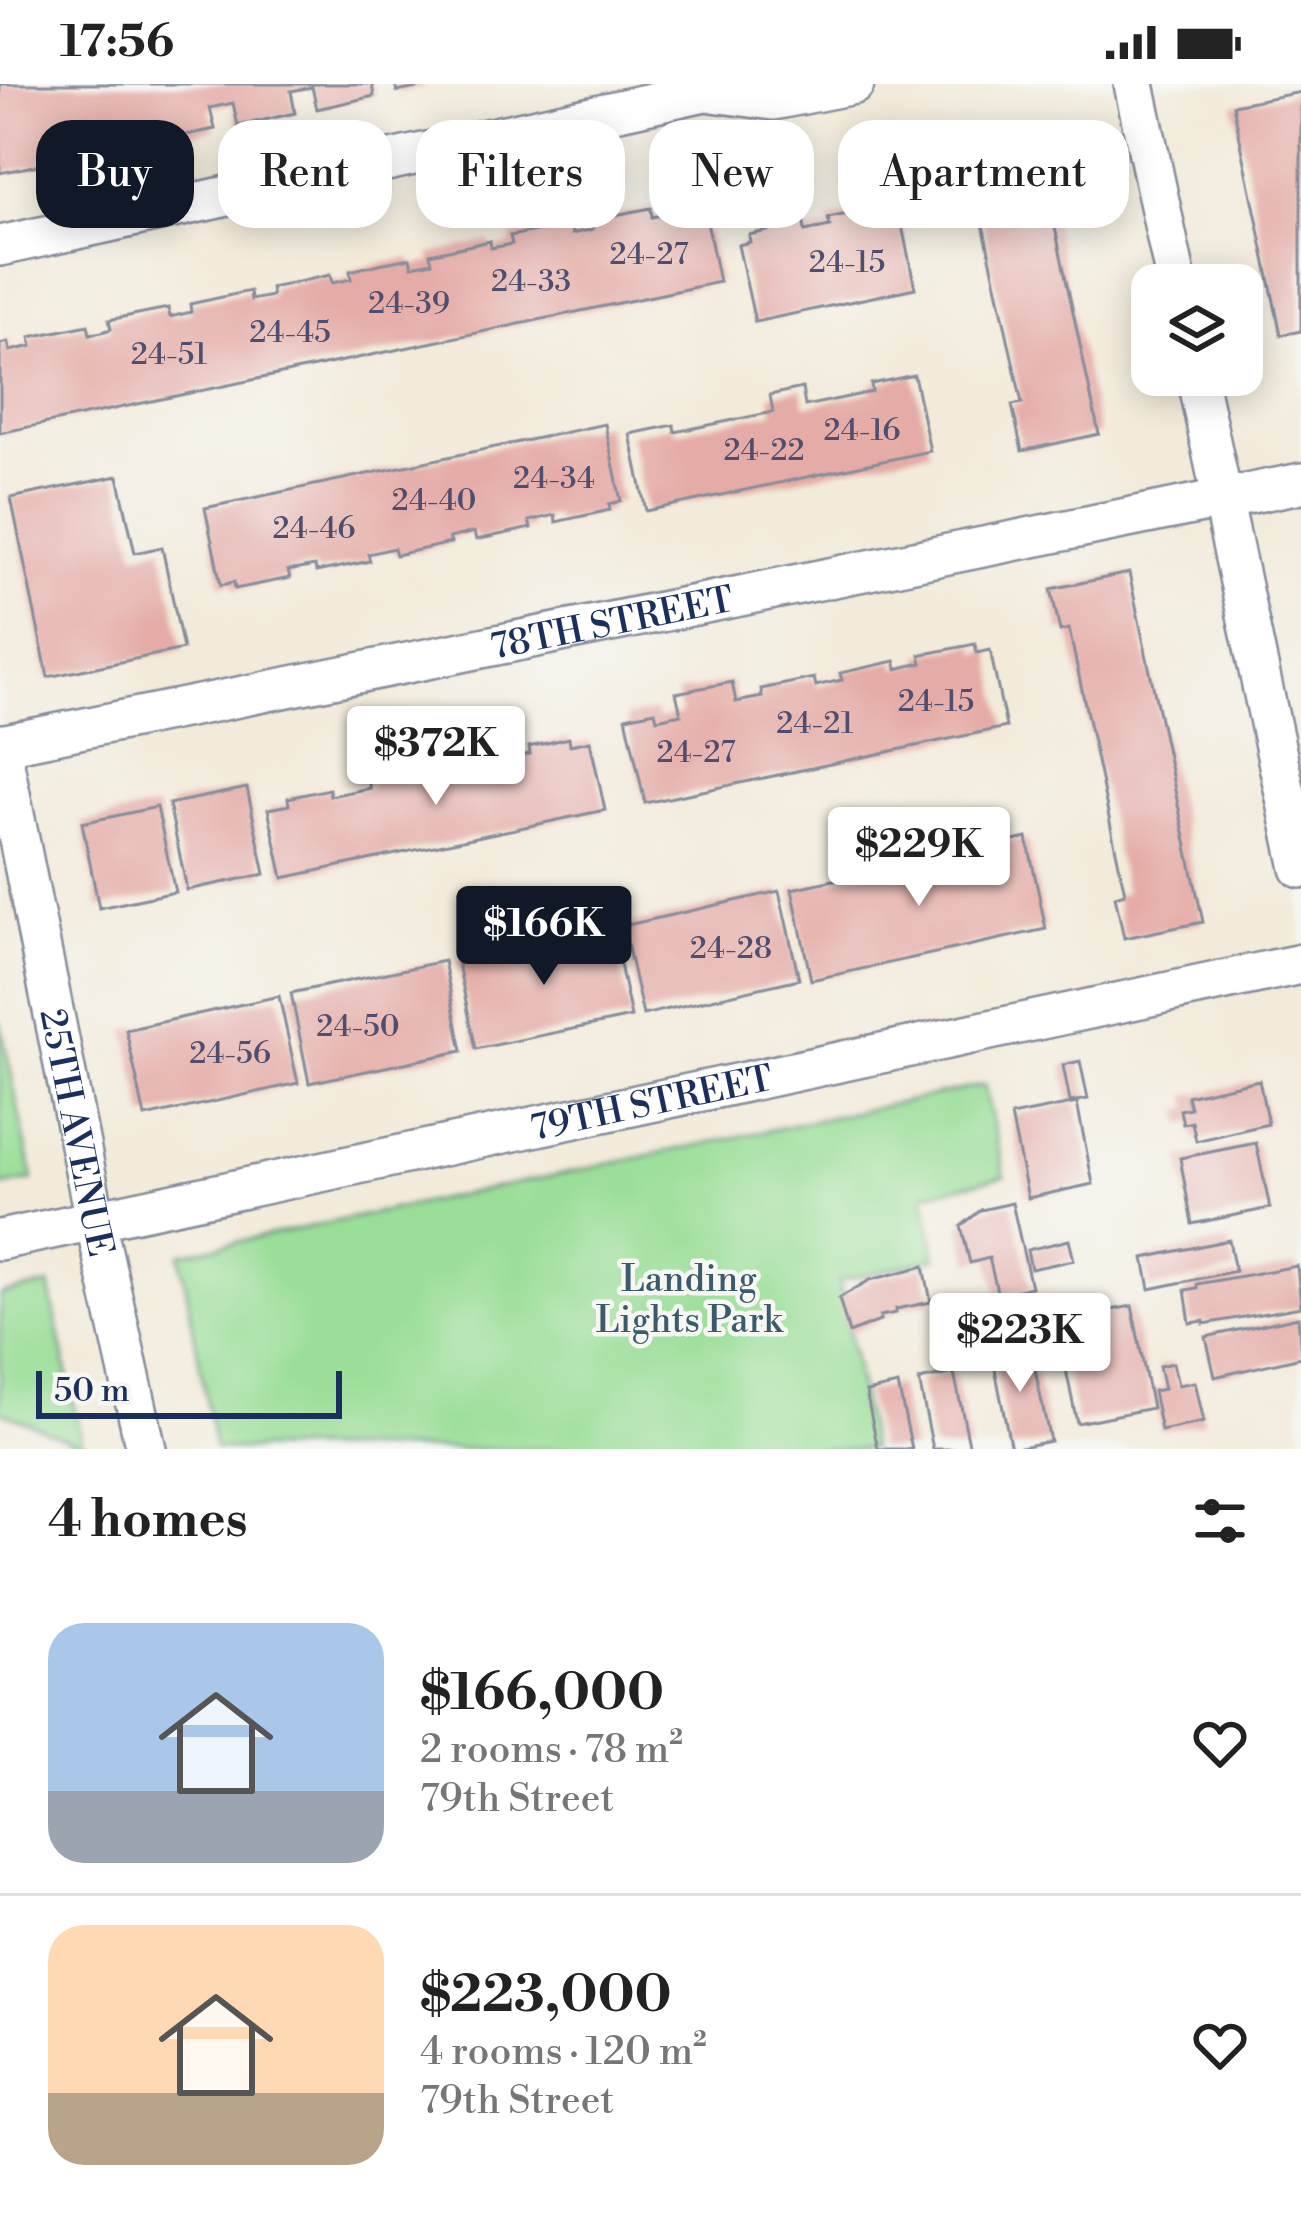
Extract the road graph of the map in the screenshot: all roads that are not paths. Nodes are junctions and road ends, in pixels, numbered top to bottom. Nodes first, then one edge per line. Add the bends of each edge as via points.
1 (854, 84) edge
2 (1134, 84) edge
3 (772, 92) edge
4 (0, 246) edge
5 (1173, 264) edge
6 (1200, 396) edge
7 (1301, 483) edge
8 (1222, 497) junction
9 (0, 744) edge
10 (1301, 868) edge
11 (1301, 964) edge
12 (95, 1220) junction
13 (0, 1240) edge
14 (146, 1449) edge

1 - 3 street
2 - 5 street
3 - 4 street via 705,92
6 - 8 street
7 - 8 street, 78TH STREET
8 - 9 street, 78TH STREET
8 - 10 street
9 - 12 street, 25TH AVENUE
11 - 12 street, 79TH STREET
12 - 13 street, 79TH STREET
12 - 14 street, 25TH AVENUE

